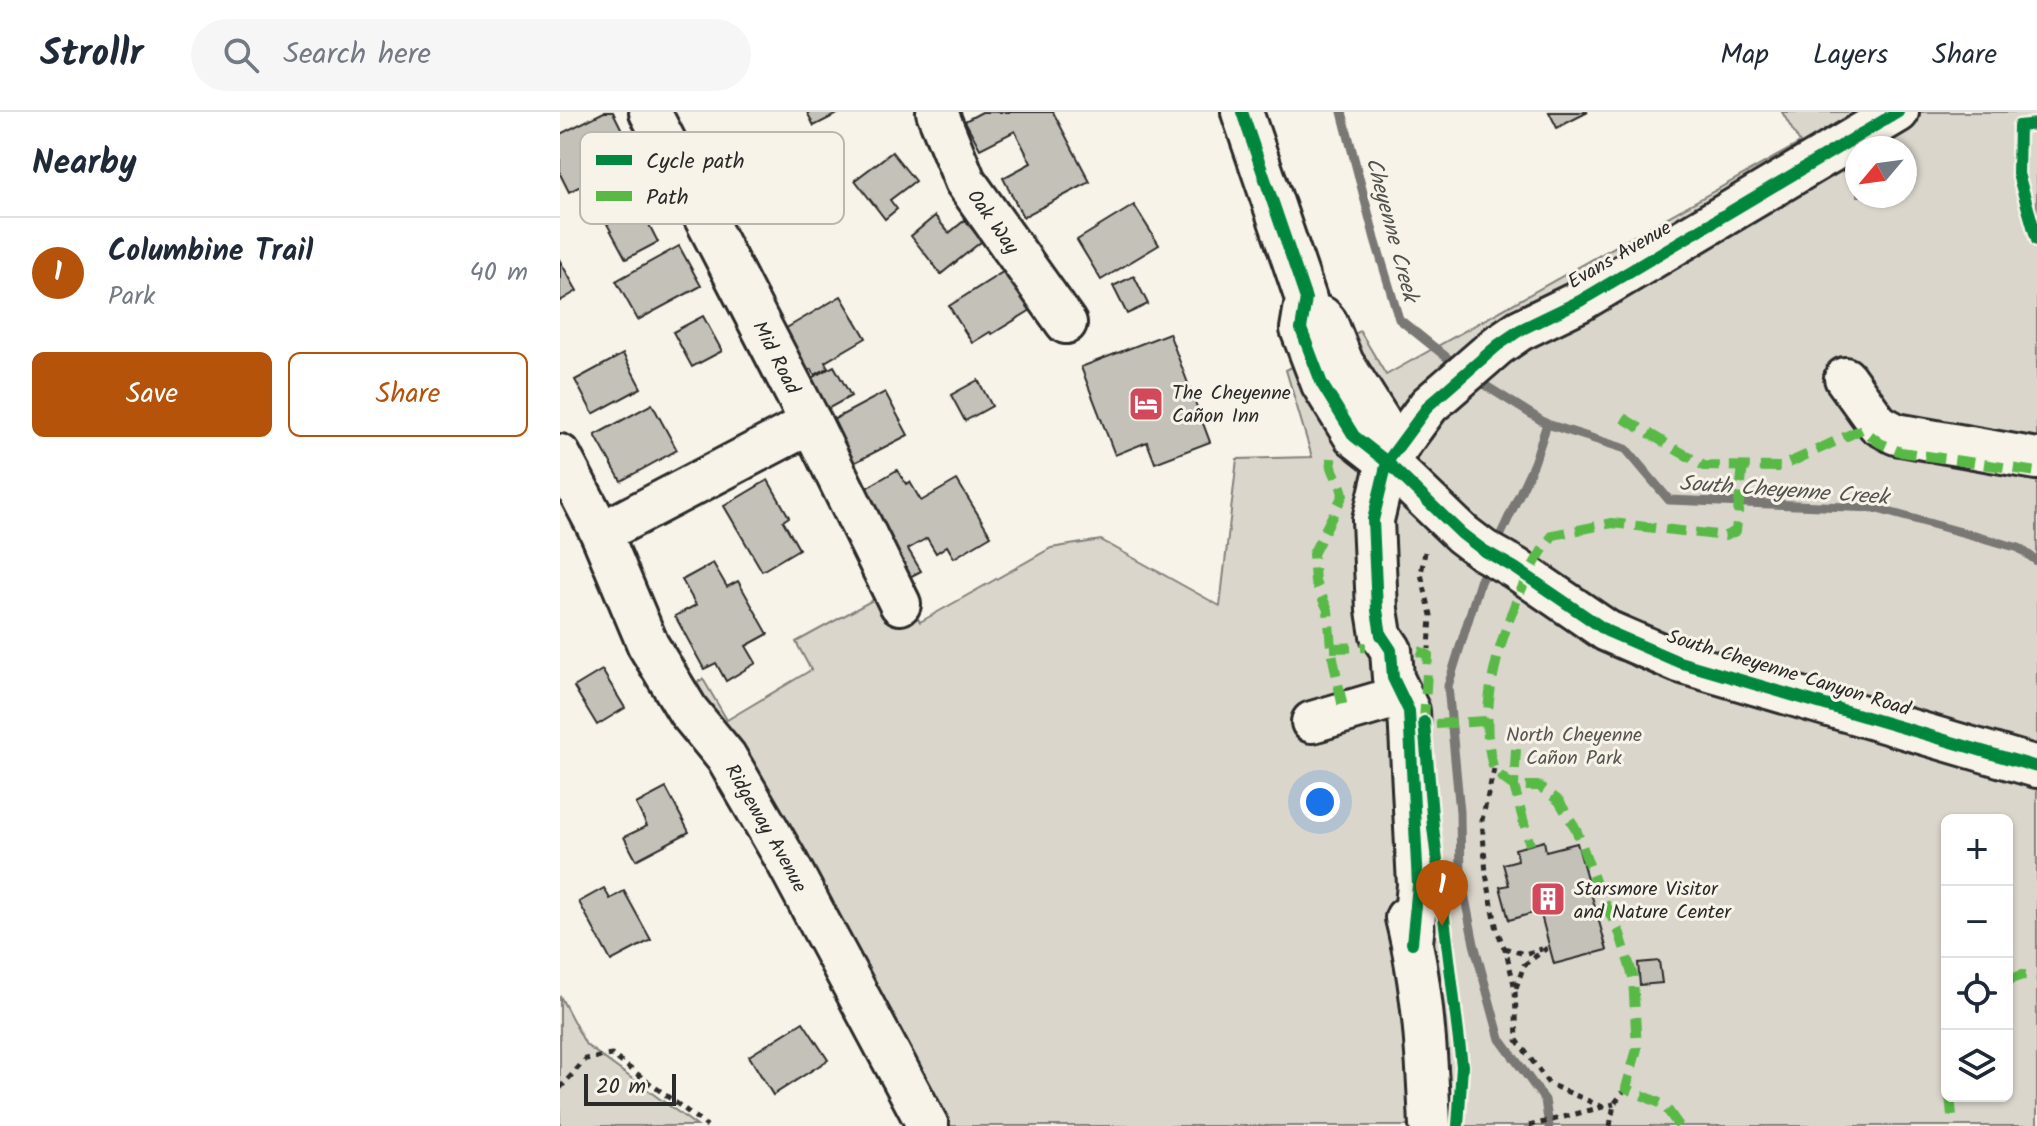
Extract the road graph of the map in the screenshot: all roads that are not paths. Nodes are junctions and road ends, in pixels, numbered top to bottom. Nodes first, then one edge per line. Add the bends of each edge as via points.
1 (650, 112) edge
2 (937, 112) edge
3 (1242, 112) edge
4 (1898, 112) edge
5 (660, 132) edge
6 (708, 224) edge
7 (1066, 323) dead end
8 (1845, 378) dead end
9 (811, 423) junction
10 (560, 455) edge
11 (2037, 459) edge
12 (1387, 462) junction
13 (601, 533) junction
14 (900, 604) dead end
15 (1400, 671) junction
16 (1312, 722) dead end
17 (2037, 767) edge
18 (928, 1126) edge
19 (1430, 1126) edge

1 - 5 street, Mid Road
2 - 7 street, Oak Way via 965,181
3 - 12 street, South Cheyenne Canyon Road via 1322,384 1354,436
4 - 12 street, Evans Avenue via 1498,345 1436,399
6 - 9 street, Mid Road
8 - 11 street via 1878,424 1896,434
9 - 13 street
9 - 14 street, Mid Road
10 - 13 street, Ridgeway Avenue
12 - 15 street via 1373,520 1377,610 1381,635
12 - 17 street, South Cheyenne Canyon Road via 1487,551 1607,631 1679,662
13 - 18 street, Ridgeway Avenue via 648,645 688,711 734,770
15 - 16 street
15 - 19 street via 1409,711 1418,885 1412,943 1427,1049

